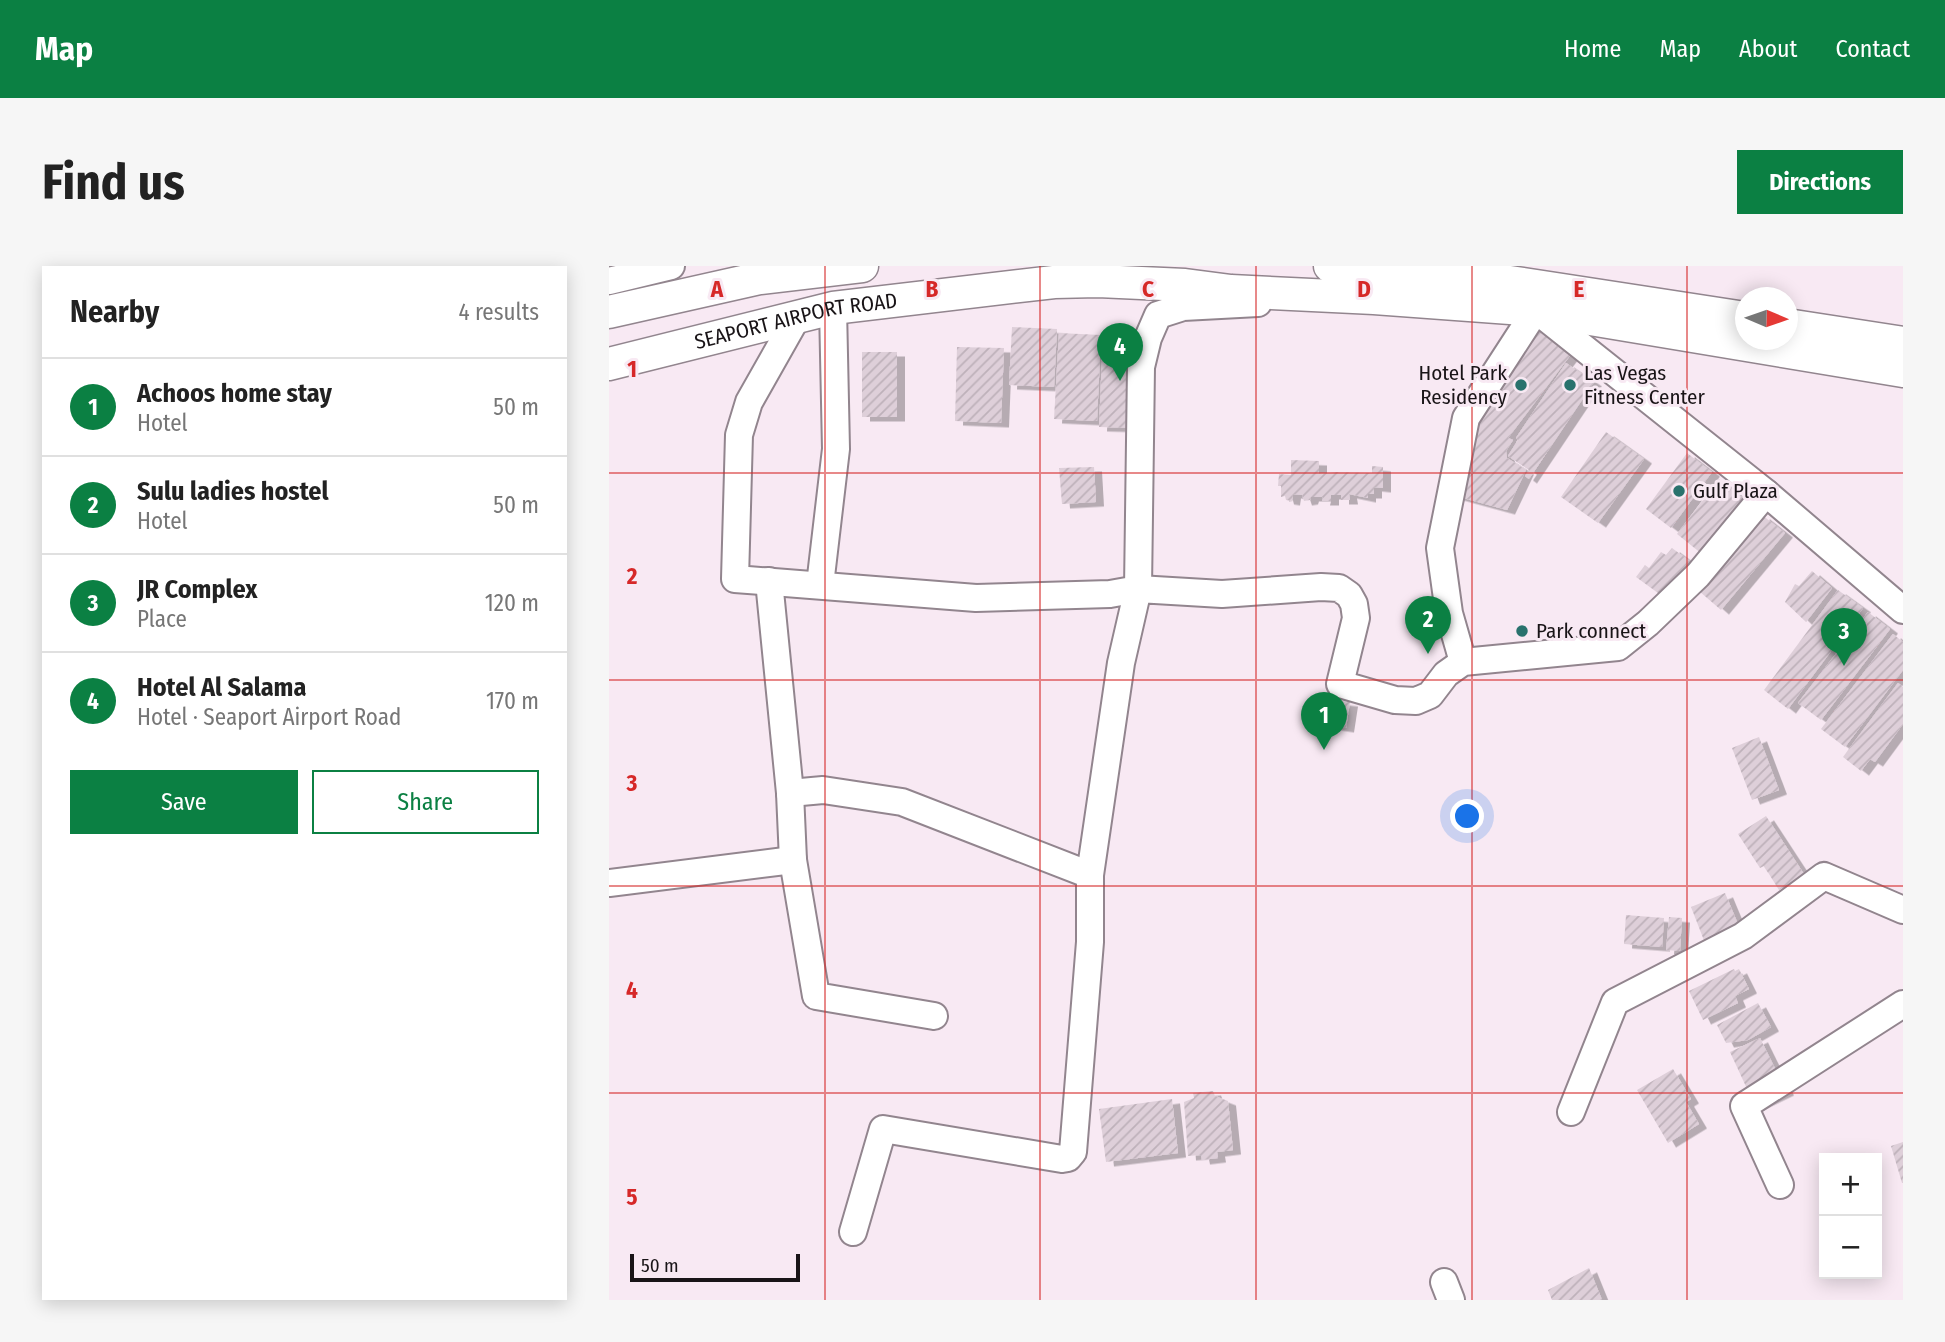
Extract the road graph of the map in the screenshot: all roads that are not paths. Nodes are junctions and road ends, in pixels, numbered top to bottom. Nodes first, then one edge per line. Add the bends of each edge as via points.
1 (671, 266) edge
2 (862, 266) edge
3 (1330, 266) edge
4 (1187, 275) edge
5 (609, 281) edge
6 (1290, 294) junction
7 (833, 308) junction
8 (1536, 310) junction
9 (609, 312) edge
10 (1735, 316) edge
11 (797, 317) junction
12 (1903, 326) edge
13 (1798, 328) edge
14 (1896, 359) edge
15 (609, 364) edge
16 (1766, 493) junction
17 (769, 581) junction
18 (820, 585) junction
19 (1138, 589) junction
20 (1903, 610) edge
21 (1464, 662) junction
22 (790, 793) junction
23 (793, 860) junction
24 (1090, 875) junction
25 (609, 884) edge
26 (1903, 910) edge
27 (1903, 1004) edge
28 (934, 1016) dead end
29 (1571, 1112) dead end
30 (1780, 1185) dead end
31 (853, 1232) dead end

1 - 5 street
2 - 9 main road, SEAPORT AIRPORT ROAD via 760,278
3 - 10 main road via 1503,281
4 - 6 main road, SEAPORT AIRPORT ROAD via 1231,291
4 - 7 main road, SEAPORT AIRPORT ROAD via 1054,282
6 - 8 main road, SEAPORT AIRPORT ROAD
6 - 19 street via 1254,304 1183,307 1158,315 1141,367
7 - 11 main road, SEAPORT AIRPORT ROAD
7 - 18 street via 836,449
8 - 14 main road, SEAPORT AIRPORT ROAD
8 - 16 street
8 - 21 street via 1466,418 1440,548 1449,613
11 - 15 main road, SEAPORT AIRPORT ROAD
11 - 17 street via 749,402 739,435 735,579
12 - 14 main road
13 - 14 main road
16 - 20 street
16 - 21 street via 1698,575 1618,647
17 - 18 street
17 - 22 street
18 - 19 street via 976,598
19 - 21 street via 1222,594 1339,588 1349,595 1356,618 1340,684 1395,700 1416,701 1430,695 1446,674
19 - 24 street via 1121,663
22 - 23 street
22 - 24 street via 823,790 902,803
23 - 25 street
23 - 28 street via 816,996
24 - 31 street via 1086,995 1071,1156 1062,1159 883,1129
26 - 29 street via 1824,876 1743,936 1615,1002
27 - 30 street via 1744,1106

